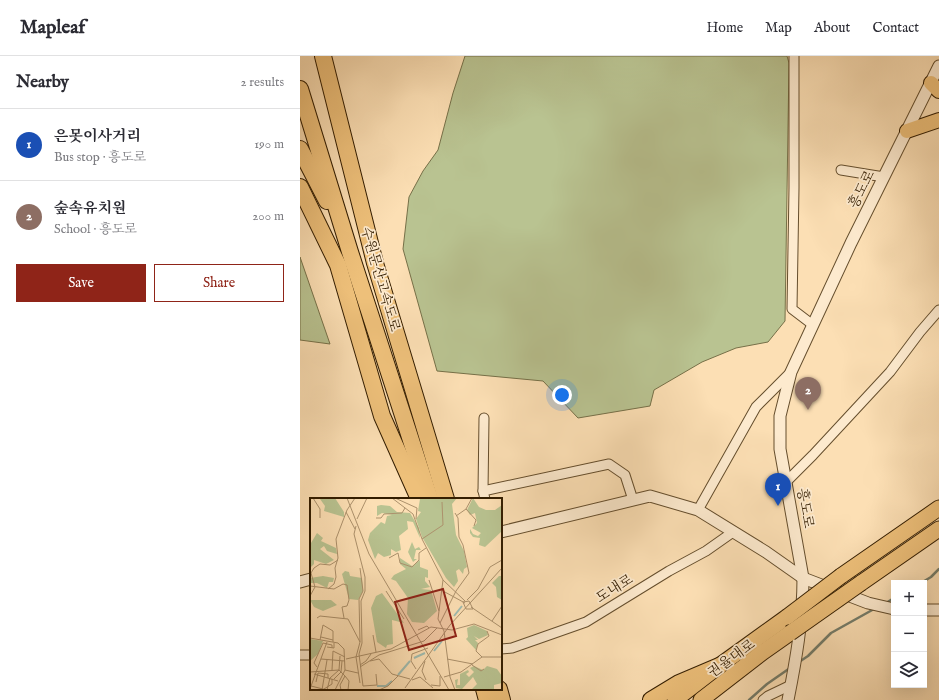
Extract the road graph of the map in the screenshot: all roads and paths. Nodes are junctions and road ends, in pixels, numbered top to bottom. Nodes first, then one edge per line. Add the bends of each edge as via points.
1 (323, 56) edge
2 (794, 56) edge
3 (939, 66) edge
4 (935, 87) edge
5 (300, 89) edge
6 (939, 120) edge
7 (907, 131) junction
8 (300, 149) edge
9 (841, 170) dead end
10 (884, 177) junction
11 (300, 187) edge
12 (350, 252) junction
13 (939, 310) edge
14 (813, 325) junction
15 (791, 372) junction
16 (484, 418) dead end
17 (786, 482) junction
18 (484, 495) edge
19 (419, 498) edge
20 (430, 498) edge
21 (446, 498) edge
22 (634, 500) junction
23 (939, 504) edge
24 (939, 508) edge
25 (698, 510) junction
26 (939, 529) edge
27 (502, 532) edge
28 (733, 532) junction
29 (902, 533) junction
30 (939, 533) edge
31 (909, 550) junction
32 (803, 578) junction
33 (310, 580) edge
34 (300, 582) edge
35 (891, 608) edge
36 (927, 610) edge
37 (939, 610) edge
38 (502, 649) edge
39 (719, 666) junction
40 (791, 683) junction
41 (474, 690) edge
42 (484, 690) edge
43 (499, 690) edge
44 (478, 700) edge
45 (487, 700) edge
46 (502, 700) edge
47 (651, 700) edge
48 (675, 700) edge
49 (701, 700) edge
50 (763, 700) edge
51 (788, 700) edge

1 - 21 highway, 수원문산고속도로 via 375,263
2 - 14 street via 792,309
3 - 4 street, 흥도로
4 - 7 street, 흥도로
5 - 12 highway, 수원문산고속도로
6 - 7 main road
7 - 10 street, 흥도로
8 - 12 highway
9 - 10 street
10 - 14 street, 흥도로
11 - 19 highway via 338,265 382,416
12 - 20 highway, 수원문산고속도로
13 - 17 street via 890,372
14 - 15 street, 흥도로
15 - 17 street, 흥도로 via 780,416 780,449
15 - 25 street via 756,407
16 - 18 street
17 - 32 street, 흥도로
18 - 22 street via 609,464 625,475
22 - 25 street via 650,496
22 - 27 street
23 - 29 highway
24 - 29 highway
25 - 28 street
26 - 31 highway
28 - 32 street
28 - 38 street, 도내로 via 706,551 586,622 512,648
29 - 39 highway, 권율대로, bridge
30 - 31 highway
31 - 49 highway, 권율대로, bridge via 763,652
32 - 35 street via 868,603
32 - 40 street, 흥도로 via 797,653
33 - 34 street
36 - 37 street
39 - 47 highway via 679,683
39 - 48 highway, 권율대로
40 - 50 street
40 - 51 street, 흥도로
41 - 44 highway
42 - 45 highway
43 - 46 highway

